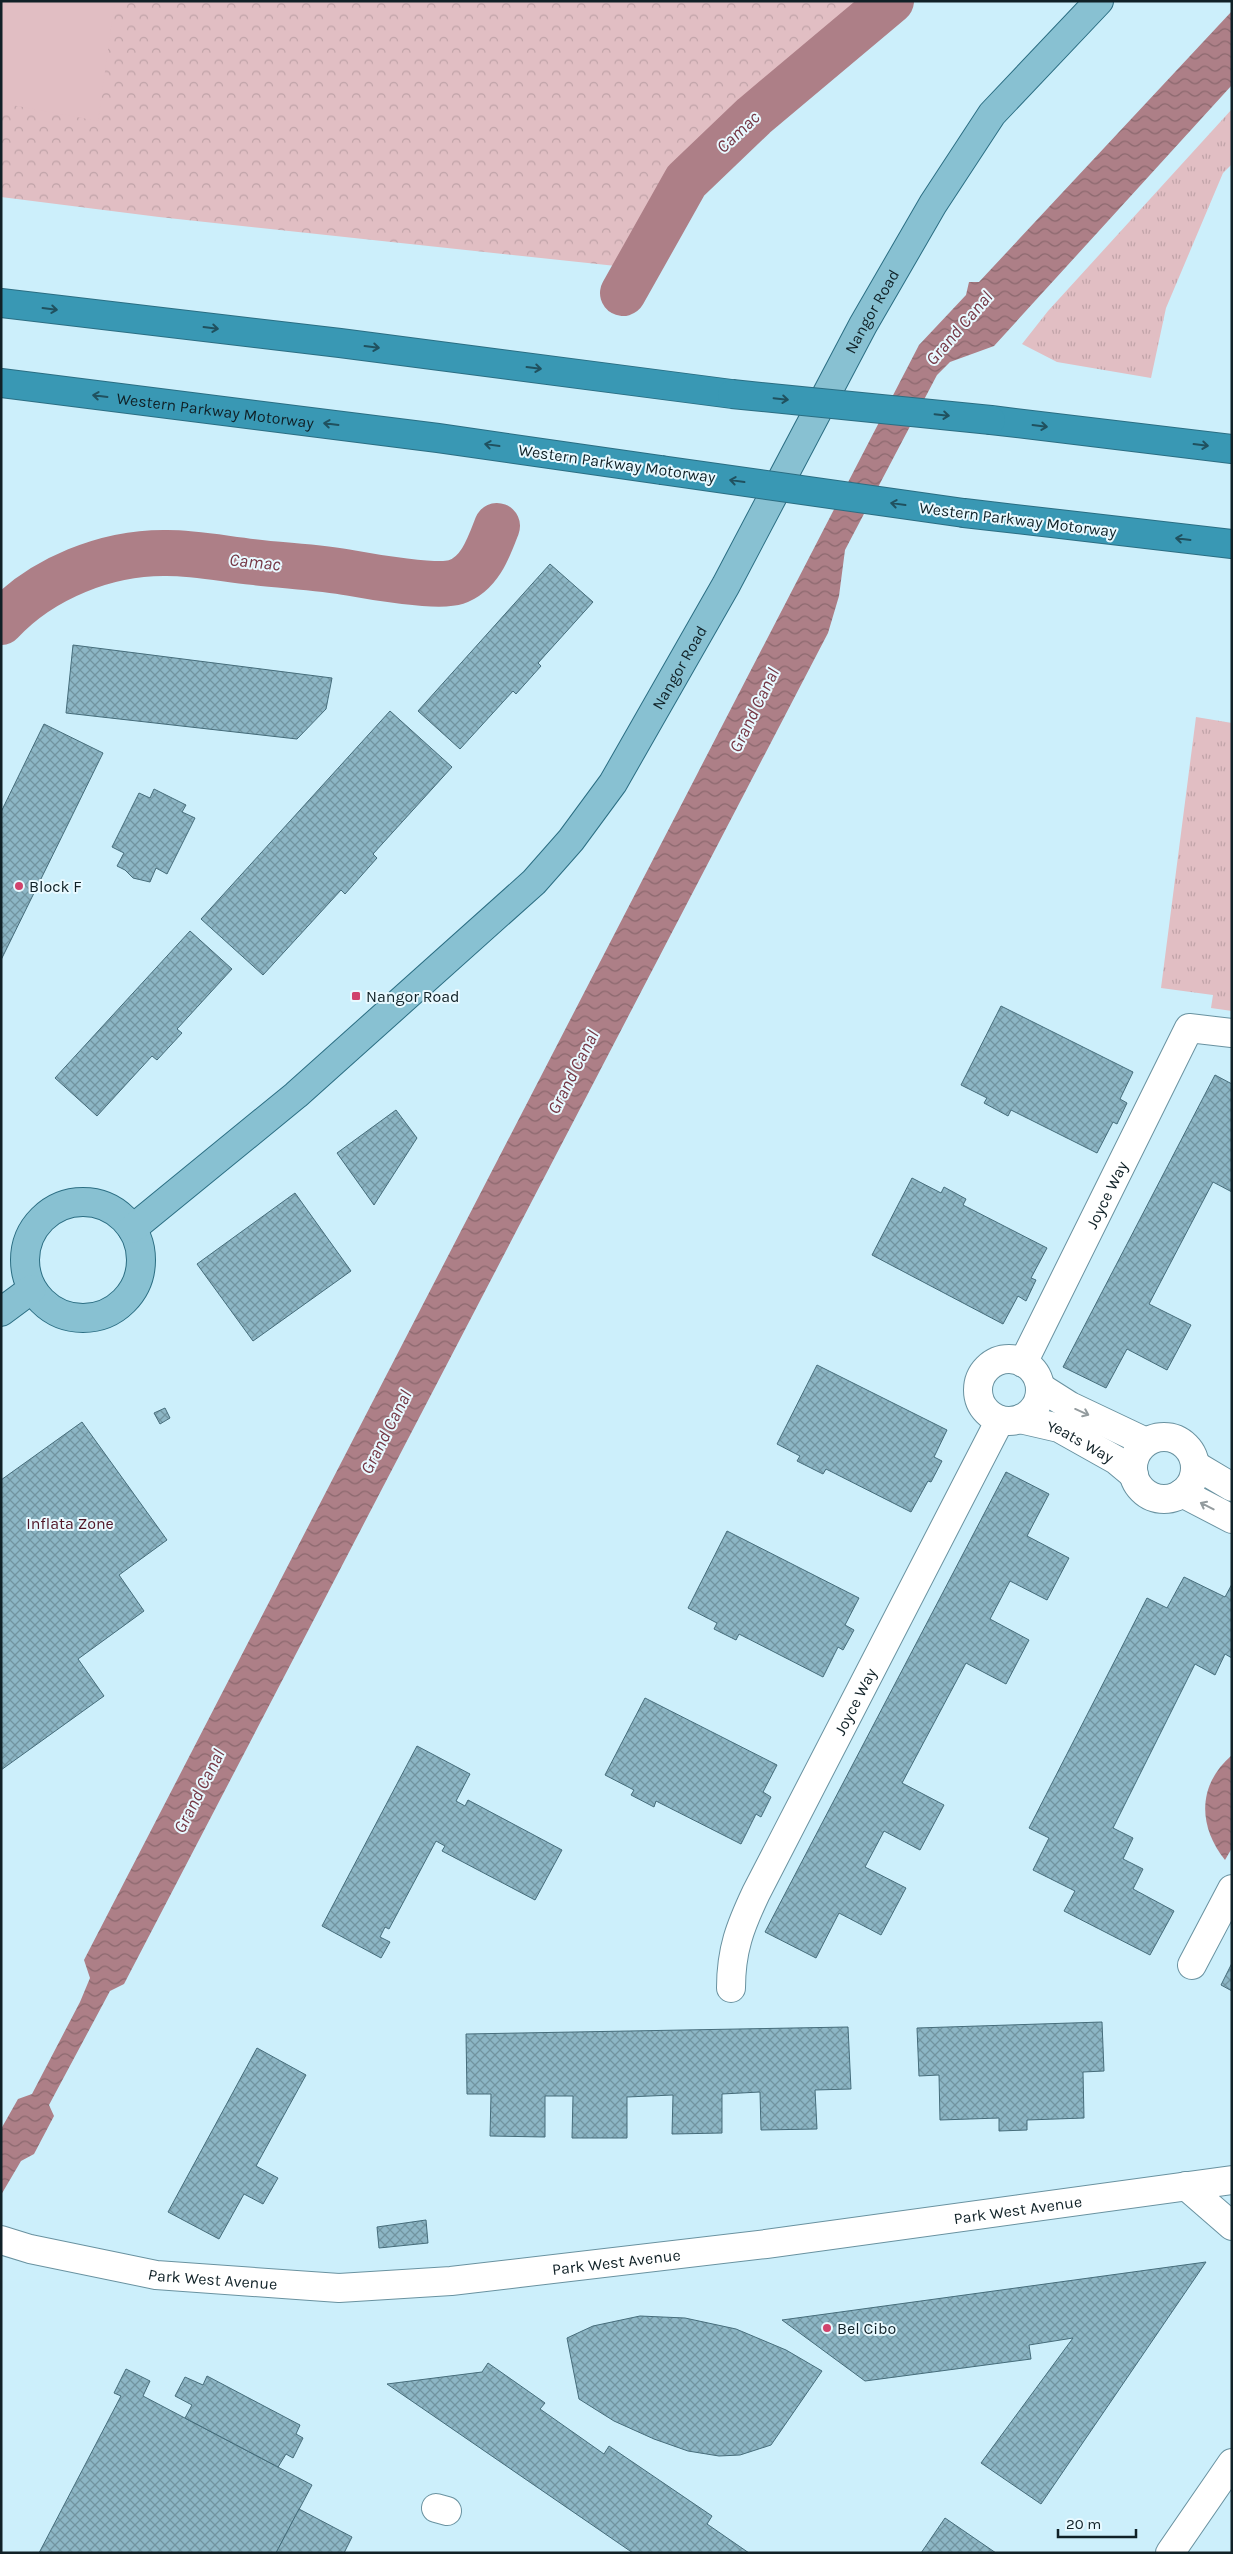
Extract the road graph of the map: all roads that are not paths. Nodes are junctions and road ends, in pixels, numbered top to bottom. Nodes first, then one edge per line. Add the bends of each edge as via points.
1 (1099, 1) edge
2 (1, 303) edge
3 (1, 383) edge
4 (1232, 449) edge
5 (1232, 544) edge
6 (1232, 1033) edge
7 (132, 1229) junction
8 (32, 1289) junction
9 (1, 1312) edge
10 (1023, 1363) junction
11 (1040, 1387) junction
12 (1010, 1419) junction
13 (1146, 1442) junction
14 (1195, 1465) junction
15 (1134, 1475) junction
16 (1232, 1487) edge
17 (1182, 1493) junction
18 (1232, 1519) edge
19 (1232, 1889) edge
20 (1192, 1965) dead end
21 (731, 1988) dead end
22 (1232, 2180) edge
23 (1186, 2186) junction
24 (1232, 2226) edge
25 (1, 2240) edge
26 (1232, 2462) edge
27 (1170, 2553) edge

1 - 7 main road, Nangor Road via 992,114 933,204 863,325 726,584 613,783 571,840 534,882 296,1095
2 -> 4 highway, bridge via 732,394
5 -> 3 highway, Western Parkway Motorway, bridge via 964,514 438,438
6 - 10 street, Joyce Way via 1189,1028
7 - 8 main road via 119,1214 101,1205 82,1202 51,1212 32,1231 25,1250 25,1270
7 - 8 main road via 139,1246 141,1264 137,1281 128,1296 114,1308 98,1316 78,1318 60,1314 44,1304
8 - 9 main road
10 - 11 street via 1037,1377
10 - 12 street via 1008,1360 994,1363 980,1378 983,1408
11 - 12 street via 1035,1407
11 -> 13 street, Yeats Way via 1070,1406
12 - 15 street, Yeats Way via 1059,1428 1116,1460
12 - 21 street, Joyce Way via 745,1918 733,1950
13 - 14 street via 1162,1437 1178,1440 1192,1455
13 - 15 street via 1135,1457
14 - 16 street
14 - 17 street via 1192,1481
15 - 17 street via 1145,1492 1154,1497 1173,1497
18 -> 17 street
19 - 20 street
22 - 23 street, Park West Avenue
23 - 24 street
23 - 25 street, Park West Avenue via 806,2239 451,2281 348,2287 156,2276
26 - 27 street

